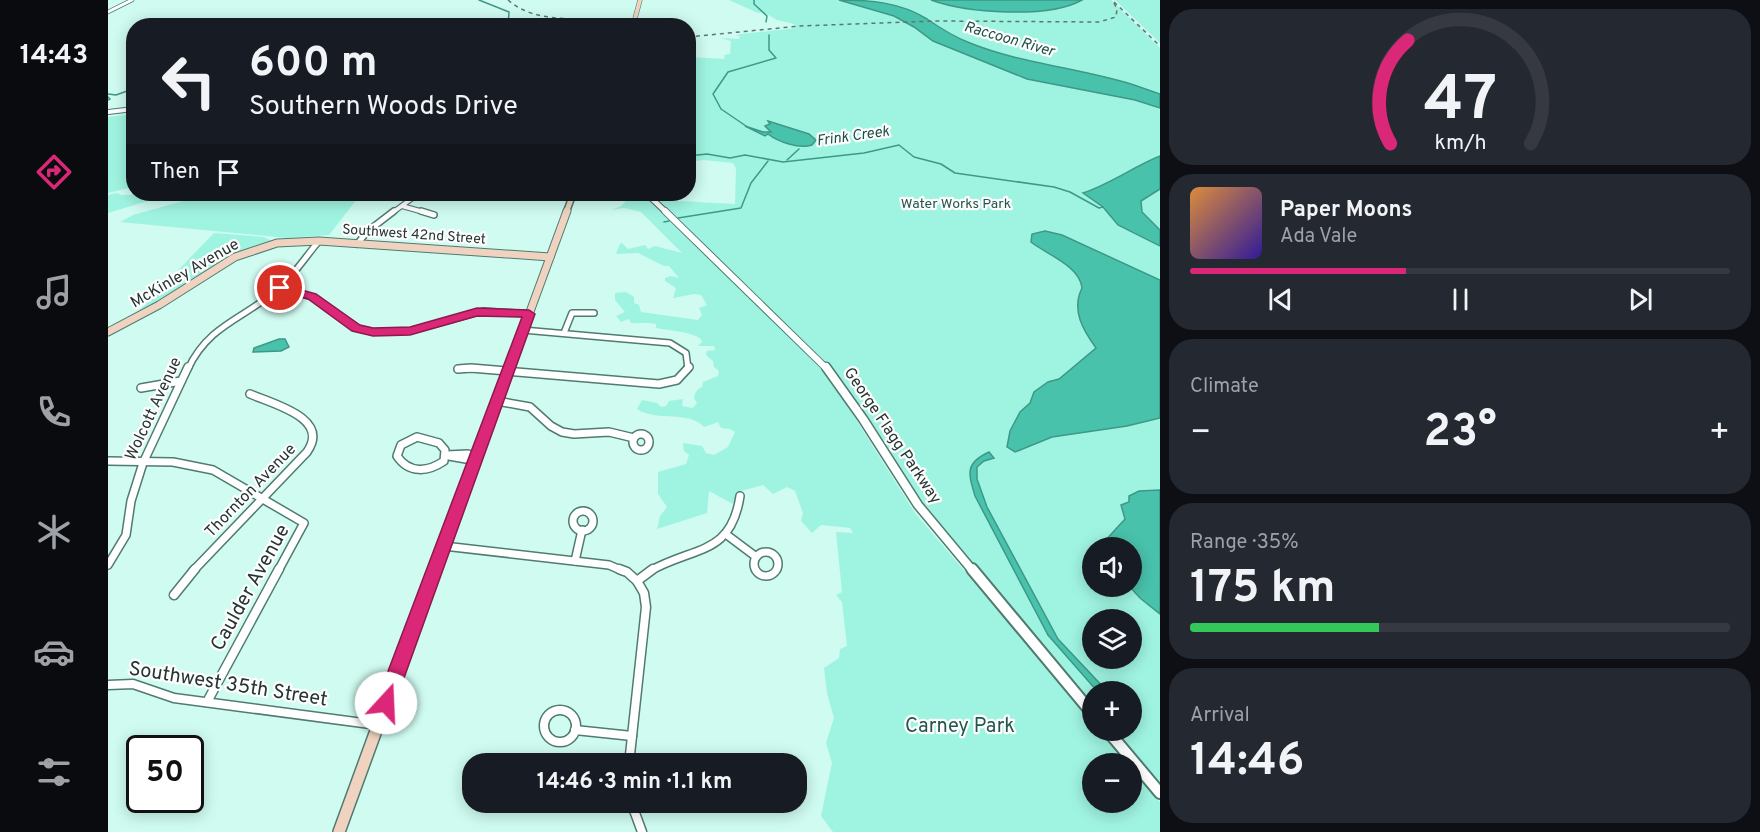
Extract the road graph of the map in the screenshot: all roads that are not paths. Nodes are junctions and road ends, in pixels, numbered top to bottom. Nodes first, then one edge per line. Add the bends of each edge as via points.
1 (132, 0) edge
2 (642, 0) edge
3 (108, 12) edge
4 (636, 18) edge
5 (126, 110) edge
6 (108, 112) edge
7 (409, 201) edge
8 (570, 201) edge
9 (654, 201) edge
10 (402, 206) junction
11 (434, 215) dead end
12 (319, 241) junction
13 (277, 243) joint
14 (357, 243) junction
15 (550, 257) junction
16 (280, 288) junction
17 (594, 313) dead end
18 (529, 314) junction
19 (523, 330) junction
20 (108, 332) edge
21 (564, 333) junction
22 (458, 369) dead end
23 (508, 371) junction
24 (181, 381) junction
25 (141, 388) dead end
26 (250, 394) dead end
27 (497, 401) junction
28 (634, 438) dead end
29 (447, 455) junction
30 (473, 457) junction
31 (108, 461) edge
32 (143, 463) junction
33 (740, 496) dead end
34 (263, 498) junction
35 (582, 530) dead end
36 (727, 535) junction
37 (444, 546) junction
38 (755, 556) dead end
39 (575, 561) junction
40 (108, 565) edge
41 (637, 581) junction
42 (174, 596) dead end
43 (108, 685) edge
44 (1082, 701) edge
45 (207, 702) junction
46 (378, 725) junction
47 (575, 730) dead end
48 (632, 736) junction
49 (1116, 741) edge
50 (630, 753) edge
51 (1160, 793) edge
52 (635, 813) edge
53 (339, 832) edge
54 (642, 832) edge

1 - 3 street
2 - 4 main road
5 - 6 street
7 - 10 street
8 - 15 main road
9 - 44 street, George Flagg Parkway via 822,362 924,513
10 - 11 street
10 - 14 street
12 - 13 main road, Southwest 42nd Street
12 - 14 main road, Southwest 42nd Street
12 - 16 street, Wolcott Avenue
13 - 20 main road, McKinley Avenue via 235,257
14 - 15 main road, Southwest 42nd Street
15 - 18 main road
16 - 18 street via 312,297 356,328 373,332 410,331 477,312
16 - 24 street, Wolcott Avenue via 217,330 192,359
17 - 21 street via 572,313
18 - 19 main road
19 - 21 street
19 - 23 main road
21 - 23 street via 678,346 686,353 689,366 678,380 659,384
22 - 23 street
23 - 27 main road
24 - 25 street
24 - 32 street, Wolcott Avenue
26 - 34 street, Thornton Avenue via 308,421 314,431 308,452
27 - 28 street via 530,407 551,426 568,434 609,432
27 - 30 main road
29 - 29 street via 439,443 417,437 400,445 397,456 419,471 434,468
29 - 30 street via 458,459
30 - 37 main road
31 - 32 street
32 - 34 street via 201,466
32 - 40 street, Wolcott Avenue via 126,535
33 - 36 street via 739,514
34 - 42 street, Thornton Avenue
34 - 45 street, Caulder Avenue via 302,521 304,527
35 - 39 street
36 - 38 street
36 - 41 street via 716,544 653,569
37 - 39 street
37 - 46 main road
39 - 41 street via 614,566
41 - 48 street via 646,607
43 - 45 street, Southwest 35th Street via 133,684 174,698
45 - 46 street, Southwest 35th Street
46 - 53 main road
47 - 48 street
48 - 50 street
49 - 51 street
52 - 54 street

